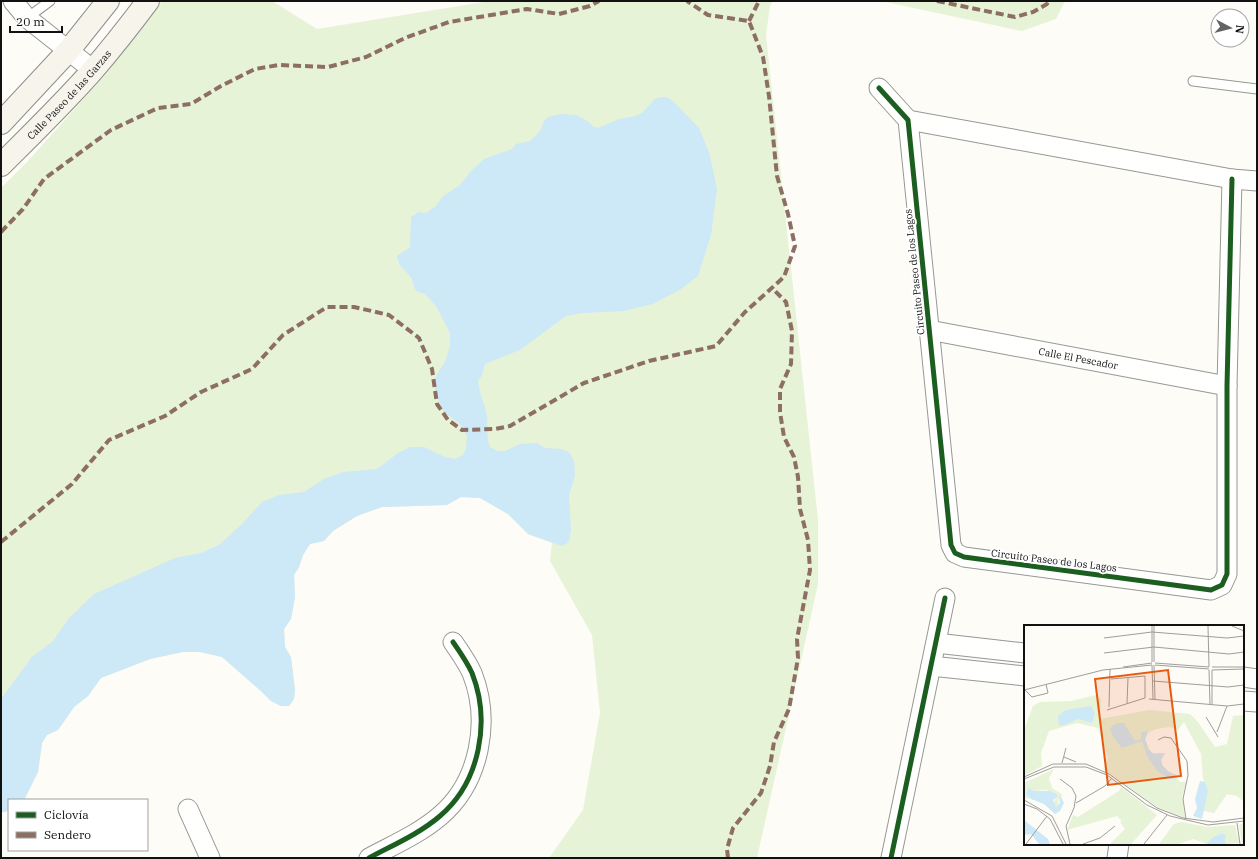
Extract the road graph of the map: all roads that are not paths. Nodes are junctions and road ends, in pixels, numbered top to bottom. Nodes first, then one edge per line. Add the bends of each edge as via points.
1 (12, 1) edge
2 (50, 1) edge
3 (108, 1) edge
4 (148, 1) edge
5 (27, 18) junction
6 (69, 50) junction
7 (93, 70) junction
8 (1193, 81) dead end
9 (879, 88) dead end
10 (1257, 89) edge
11 (908, 120) junction
12 (1, 123) edge
13 (1, 165) edge
14 (1232, 179) junction
15 (1257, 181) edge
16 (929, 330) junction
17 (1227, 386) junction
18 (945, 598) dead end
19 (454, 642) dead end
20 (936, 643) junction
21 (1024, 653) edge
22 (932, 666) junction
23 (1024, 676) edge
24 (1244, 677) edge
25 (1257, 679) edge
26 (1244, 701) edge
27 (1257, 702) edge
28 (188, 809) dead end
29 (1120, 845) edge
30 (210, 858) edge
31 (369, 858) edge
32 (890, 858) edge
33 (1116, 858) edge

1 - 5 street
2 - 5 lane
3 - 6 street
4 - 7 street, Calle Paseo de las Garzas
5 - 6 street
6 - 7 street
6 - 12 street
7 - 13 street, Calle Paseo de las Garzas
8 - 10 lane
9 - 11 street
11 - 14 street
11 - 16 street, Circuito Paseo de los Lagos
14 - 15 street
14 - 17 street, Circuito Paseo de los Lagos
16 - 17 street, Calle El Pescador
16 - 17 street, Circuito Paseo de los Lagos via 951,545 955,553 964,557 1211,590 1222,585 1227,574
18 - 20 street
19 - 31 street via 472,672 479,695 482,718 476,761 456,798 440,816
20 - 21 street
20 - 22 street
22 - 23 street
22 - 32 street
24 - 25 street
26 - 27 street
28 - 30 street
29 - 33 street

